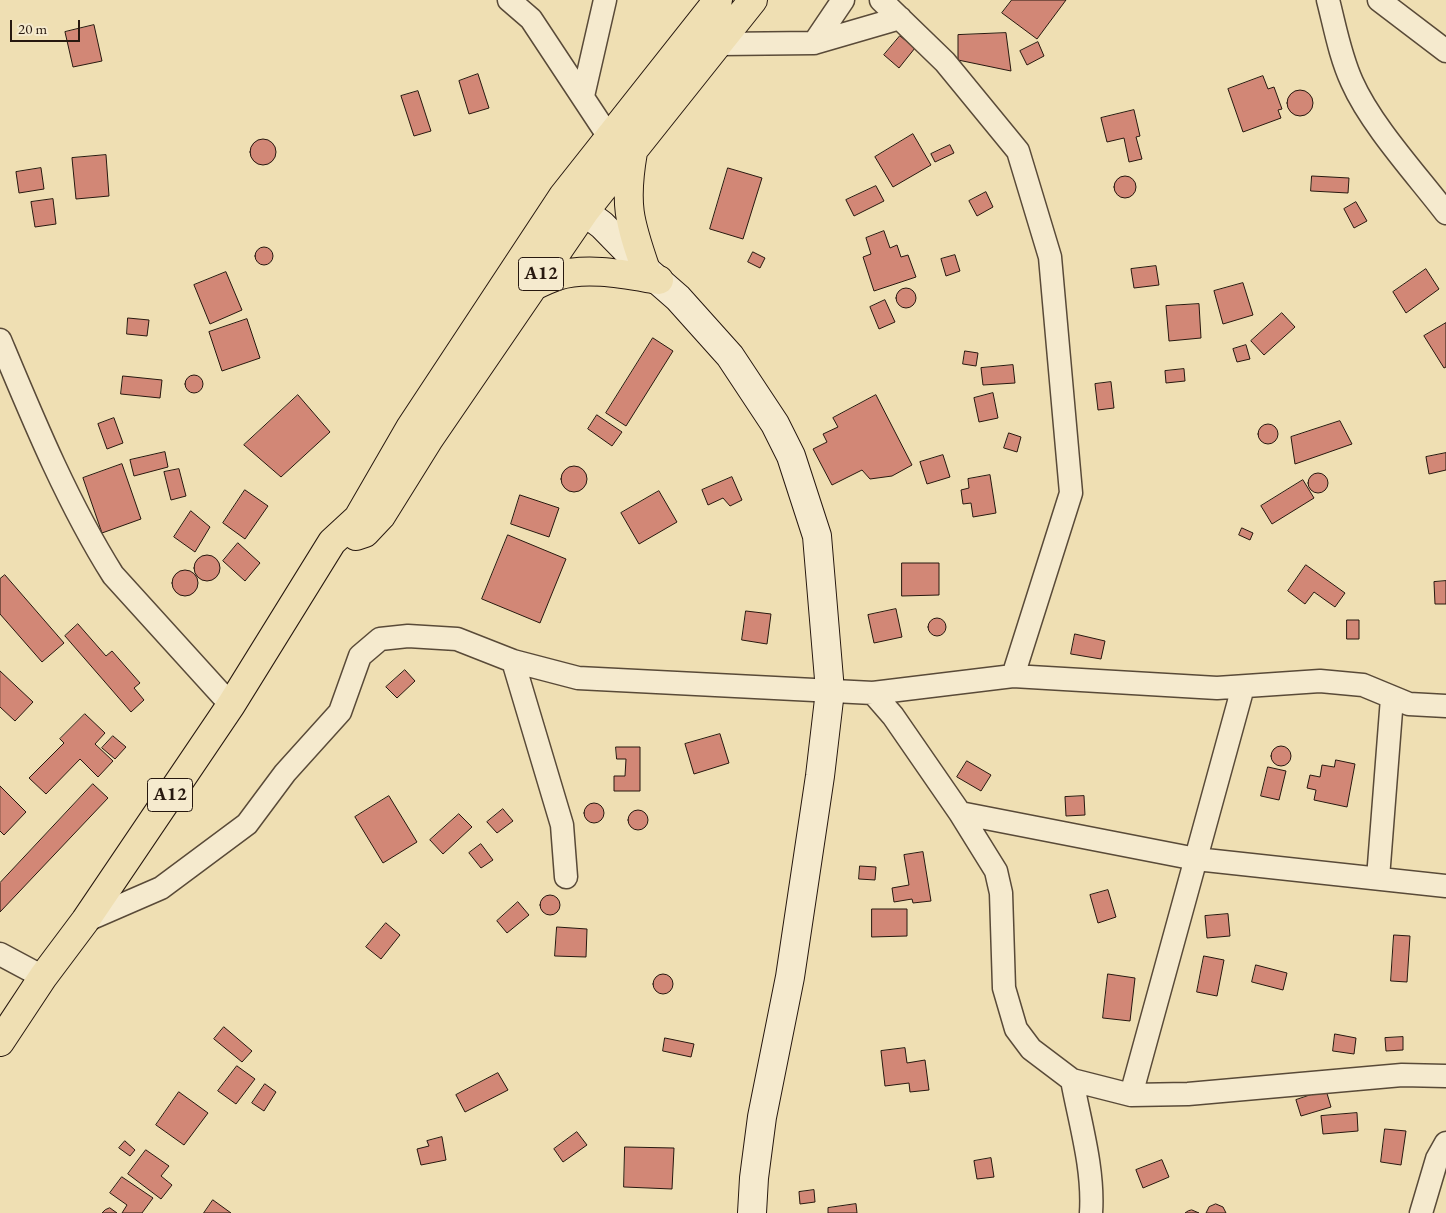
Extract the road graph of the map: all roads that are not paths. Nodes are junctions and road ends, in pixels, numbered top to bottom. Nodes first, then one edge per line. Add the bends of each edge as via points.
1 (509, 0) edge
2 (605, 0) edge
3 (718, 0) edge
4 (754, 0) edge
5 (843, 0) edge
6 (882, 0) edge
7 (1328, 0) edge
8 (1379, 0) edge
9 (533, 9) edge
10 (900, 18) junction
11 (814, 43) junction
12 (719, 44) junction
13 (1446, 51) edge
14 (583, 96) junction
15 (609, 137) junction
16 (633, 150) junction
17 (574, 204) junction
18 (1446, 213) edge
19 (652, 275) junction
20 (532, 287) junction
21 (0, 340) edge
22 (332, 542) junction
23 (513, 661) junction
24 (1013, 676) junction
25 (1243, 687) junction
26 (830, 691) junction
27 (873, 692) junction
28 (1392, 698) junction
29 (231, 705) junction
30 (1446, 706) edge
31 (960, 813) junction
32 (1196, 859) junction
33 (566, 877) dead end
34 (1378, 878) junction
35 (1446, 886) edge
36 (85, 921) junction
37 (0, 954) edge
38 (43, 977) junction
39 (0, 1042) edge
40 (1446, 1076) edge
41 (1072, 1080) junction
42 (1130, 1095) junction
43 (1446, 1143) edge
44 (752, 1213) edge
45 (1091, 1213) edge
46 (1421, 1213) edge

1 - 9 street
2 - 14 street
3 - 15 main road, A12
4 - 12 main road, A12
5 - 11 street
6 - 10 street
7 - 18 street via 1341,54 1365,107
8 - 13 street
9 - 14 street
10 - 11 street
10 - 24 street via 945,62 1018,151 1050,257 1071,493
11 - 12 street
12 - 16 main road, A12
14 - 15 street
15 - 17 main road, A12
16 - 17 main road, A12
16 - 19 main road via 627,186 629,211 633,234
17 - 19 street via 602,225
17 - 20 main road, A12
17 - 22 main road, A12 via 410,428 358,518
19 - 20 main road via 558,275
19 - 26 street via 678,298 730,356 775,424 791,456 817,536
20 - 22 main road, A12 via 381,516 365,533
21 - 29 street via 33,418 113,575
22 - 29 main road, A12
23 - 26 street via 578,678
23 - 33 street via 562,825
23 - 36 street via 457,639 408,636 380,639 360,656 340,712 285,773 247,824 161,888
24 - 25 street
24 - 27 street
25 - 28 street via 1320,681 1363,685
25 - 32 street
26 - 27 street
26 - 44 street via 790,977 762,1117
27 - 31 street
28 - 30 street via 1409,704
28 - 34 street
29 - 36 main road, A12
31 - 32 street
31 - 41 street via 996,871 1001,893 1004,988 1016,1029 1031,1049
32 - 34 street
32 - 42 street
34 - 35 street
36 - 38 main road, A12
37 - 38 street
38 - 39 main road, A12
40 - 42 street via 1402,1075 1188,1094
41 - 42 street
41 - 45 street via 1090,1177
43 - 46 street via 1437,1159

